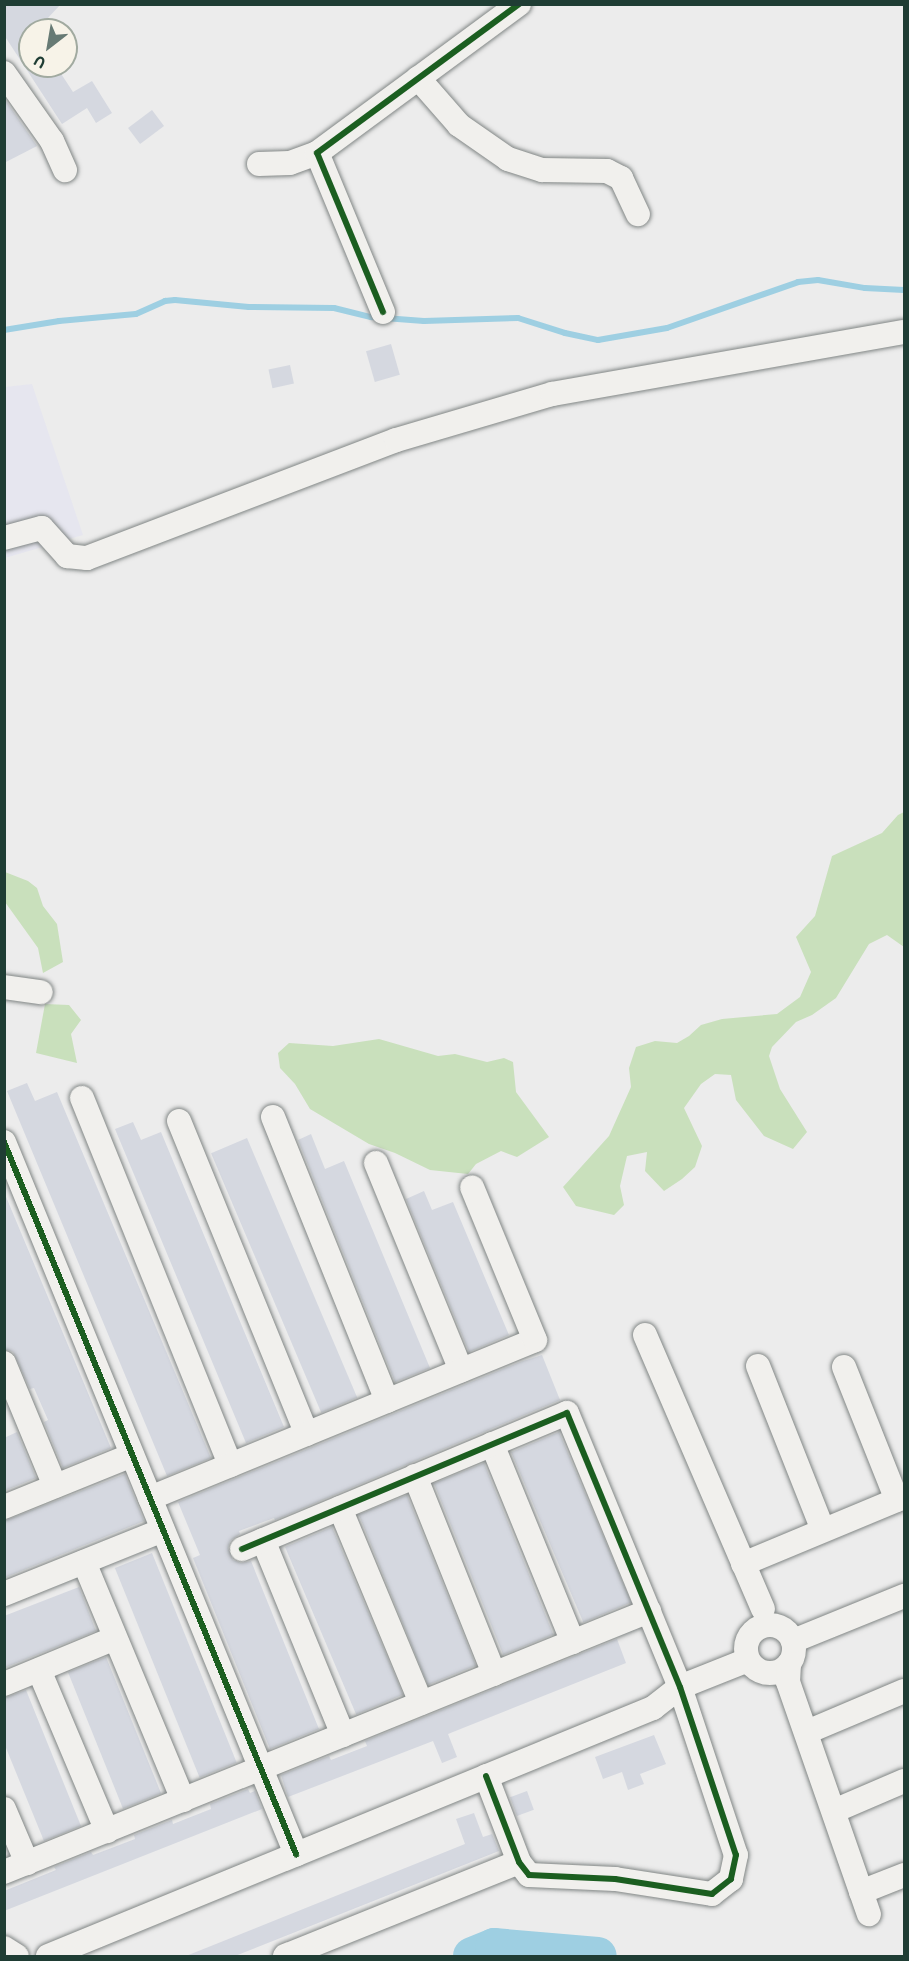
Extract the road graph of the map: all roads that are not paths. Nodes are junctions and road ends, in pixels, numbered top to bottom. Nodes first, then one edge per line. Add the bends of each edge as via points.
1 (519, 4) edge
2 (4, 73) edge
3 (418, 78) junction
4 (317, 153) junction
5 (259, 164) dead end
6 (65, 170) dead end
7 (638, 214) dead end
8 (383, 312) dead end
9 (904, 332) edge
10 (4, 538) edge
11 (4, 987) edge
12 (41, 992) dead end
13 (82, 1098) dead end
14 (273, 1117) dead end
15 (179, 1121) dead end
16 (4, 1142) edge
17 (376, 1163) dead end
18 (472, 1187) dead end
19 (645, 1335) dead end
20 (4, 1363) edge
21 (758, 1366) dead end
22 (843, 1367) dead end
23 (461, 1370) junction
24 (387, 1401) junction
25 (14, 1414) edge
26 (307, 1434) junction
27 (492, 1444) junction
28 (132, 1455) junction
29 (230, 1465) junction
30 (415, 1476) junction
31 (55, 1486) junction
32 (150, 1497) junction
33 (901, 1499) edge
34 (4, 1507) edge
35 (340, 1508) junction
36 (163, 1530) junction
37 (823, 1530) junction
38 (84, 1562) junction
39 (743, 1564) junction
40 (4, 1594) edge
41 (904, 1596) edge
42 (762, 1609) dead end
43 (649, 1611) junction
44 (115, 1638) junction
45 (573, 1642) junction
46 (791, 1653) junction
47 (748, 1660) junction
48 (39, 1670) junction
49 (494, 1674) junction
50 (4, 1684) edge
51 (680, 1687) junction
52 (904, 1691) edge
53 (421, 1703) junction
54 (807, 1732) junction
55 (343, 1735) junction
56 (261, 1768) junction
57 (486, 1776) junction
58 (904, 1781) edge
59 (183, 1800) junction
60 (4, 1809) edge
61 (834, 1811) junction
62 (107, 1831) junction
63 (296, 1854) junction
64 (519, 1862) junction
65 (27, 1863) junction
66 (4, 1872) edge
67 (904, 1875) edge
68 (4, 1948) edge
69 (17, 1956) edge
70 (48, 1956) edge
71 (285, 1956) edge

1 - 3 street
2 - 6 street via 52,141
3 - 4 street
3 - 7 street via 459,125 508,159 542,170 607,171 621,178
4 - 5 street via 290,163
4 - 8 street
9 - 10 street via 552,394 396,440 87,558 67,556 42,528
11 - 12 street
13 - 29 street
14 - 24 street
15 - 26 street
16 - 28 street
17 - 23 street
18 - 23 street via 535,1340
19 - 39 street
20 - 25 street
21 - 37 street
22 - 33 street
23 - 24 street
24 - 26 street
25 - 31 street
26 - 29 street
27 - 30 street
27 - 43 street via 567,1413
27 - 45 street
28 - 31 street
28 - 32 street
29 - 32 street
30 - 35 street
30 - 49 street
31 - 34 street
32 - 36 street
33 - 37 street
35 - 53 street
35 - 55 street via 253,1544
36 - 38 street
36 - 56 street
37 - 39 street
38 - 40 street
38 - 44 street
39 - 42 street
41 - 46 street
43 - 45 street
43 - 51 street
44 - 48 street
44 - 59 street
45 - 49 street
46 - 47 street via 780,1672 768,1674
46 - 47 street via 780,1627 761,1627 747,1641
46 - 54 street via 788,1682
47 - 51 street
48 - 50 street
48 - 62 street
49 - 53 street
51 - 57 street via 653,1708
51 - 64 street via 736,1855 731,1879 712,1894 615,1879 529,1875
52 - 54 street
53 - 55 street
54 - 61 street
55 - 56 street
56 - 59 street
56 - 63 street
57 - 63 street
57 - 64 street
58 - 61 street
59 - 62 street
60 - 65 street
61 - 67 street via 865,1903
62 - 65 street
63 - 70 street
64 - 71 street
65 - 66 street
68 - 69 street

